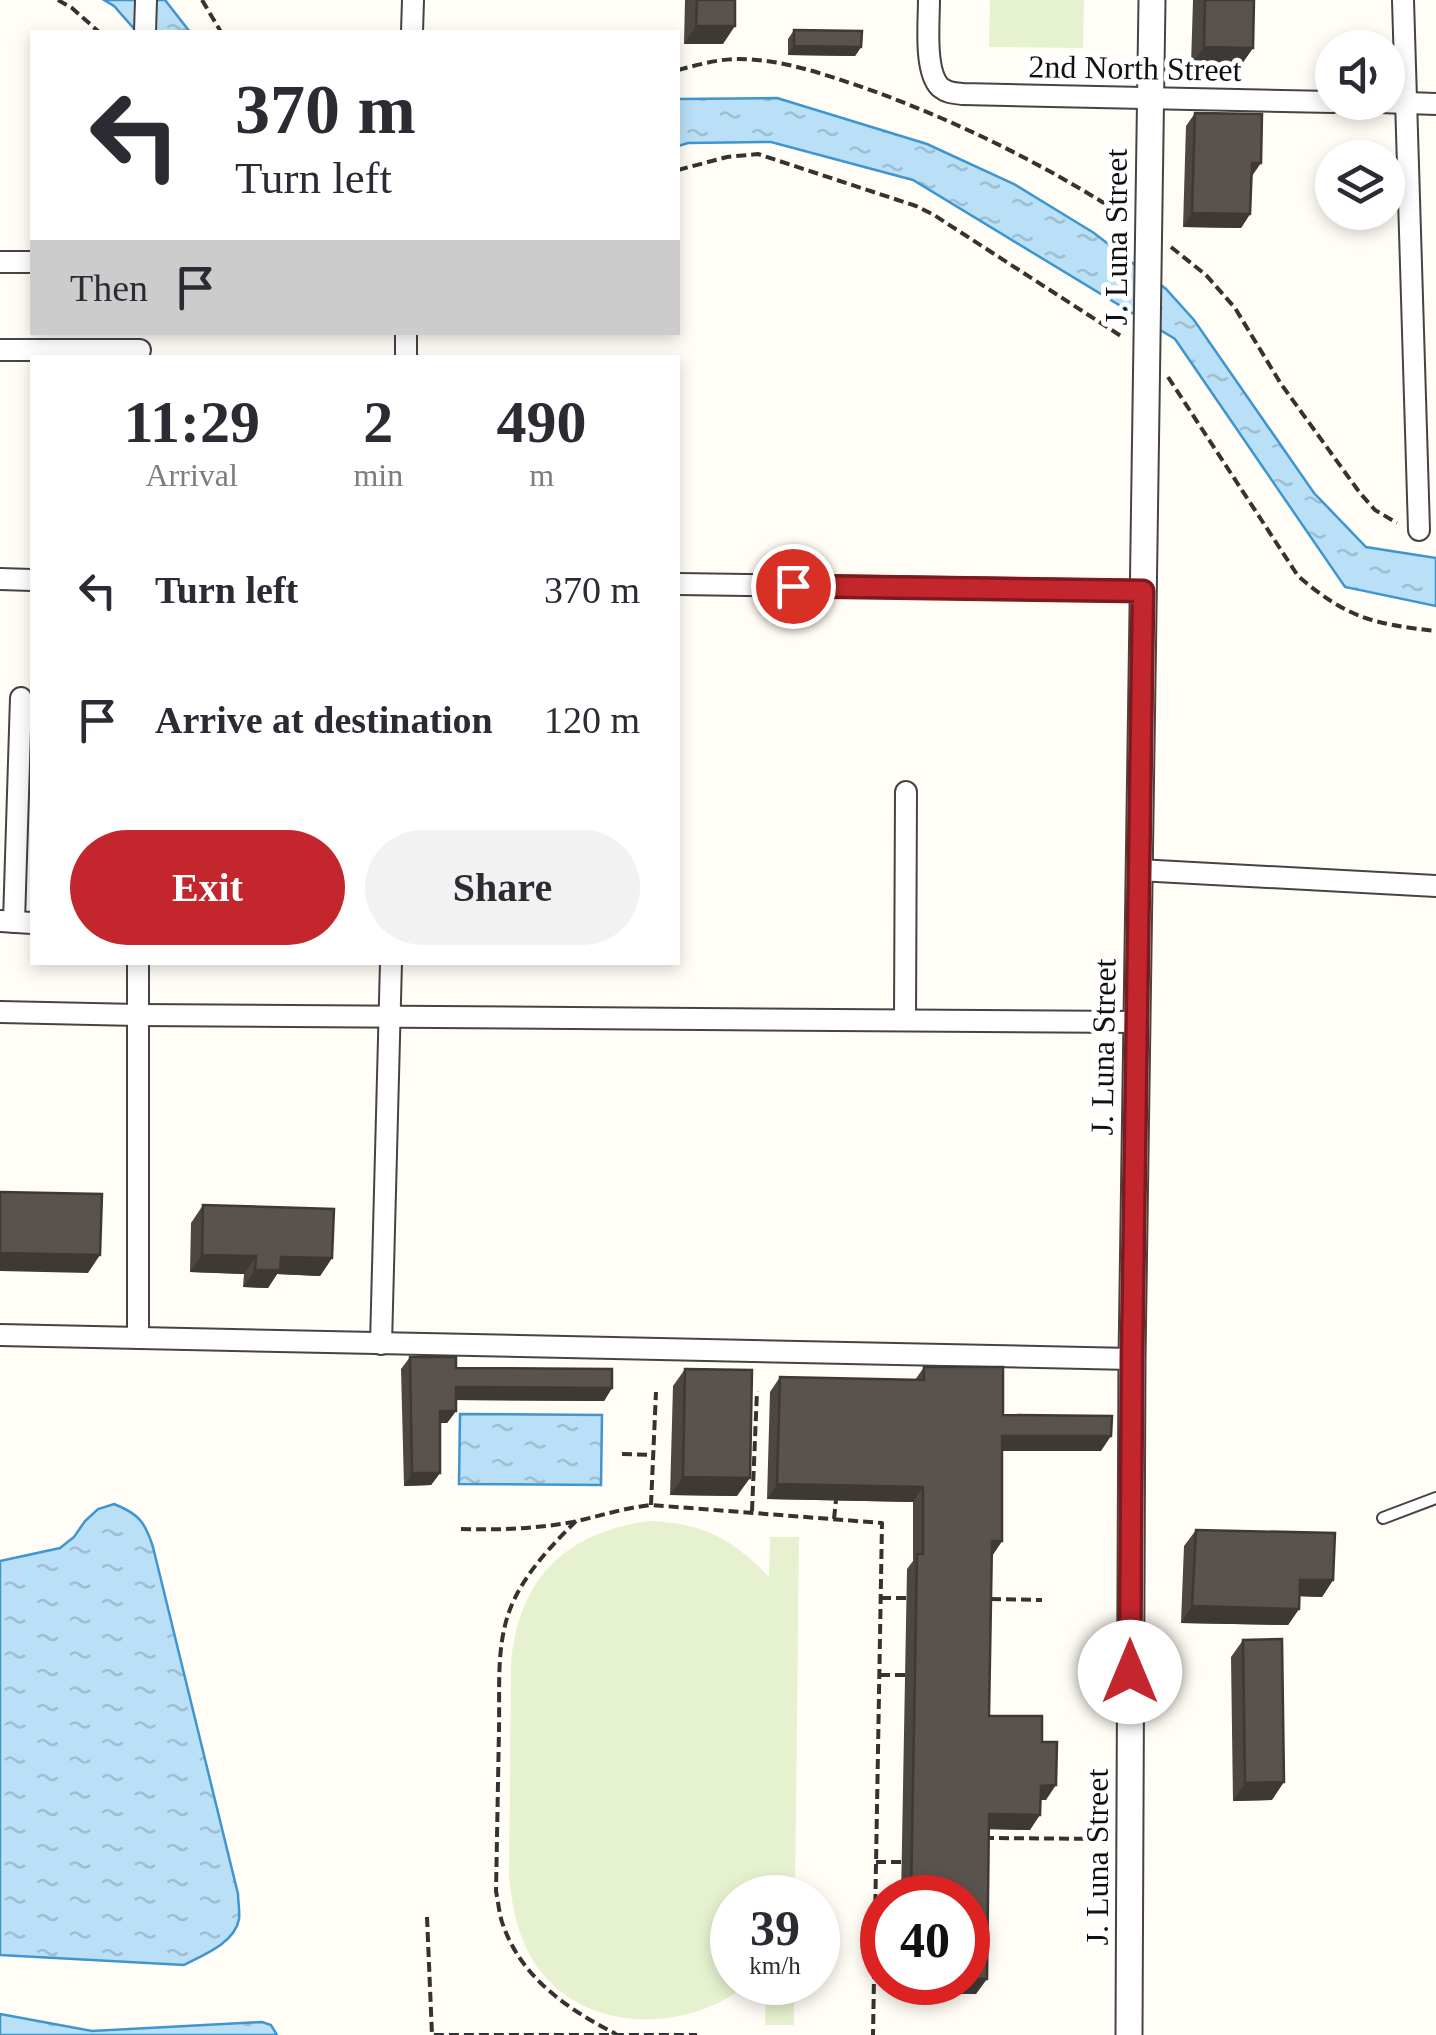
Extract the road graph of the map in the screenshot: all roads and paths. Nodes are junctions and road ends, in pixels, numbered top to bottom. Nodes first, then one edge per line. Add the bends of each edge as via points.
1 (58, 0) edge
2 (146, 0) edge
3 (202, 0) edge
4 (413, 0) edge
5 (929, 0) edge
6 (1152, 0) edge
7 (1403, 0) edge
8 (96, 30) edge
9 (146, 30) edge
10 (220, 30) edge
11 (412, 30) edge
12 (680, 70) edge
13 (1150, 98) junction
14 (1315, 102) edge
15 (1406, 103) junction
16 (1436, 104) edge
17 (680, 169) edge
18 (1148, 232) junction
19 (0, 262) edge
20 (30, 262) edge
21 (1148, 341) junction
22 (140, 347) edge
23 (0, 350) edge
24 (55, 355) edge
25 (1420, 530) joint
26 (0, 579) edge
27 (30, 580) edge
28 (680, 584) edge
29 (1143, 591) junction
30 (1436, 631) edge
31 (21, 698) dead end
32 (26, 766) edge
33 (906, 792) dead end
34 (1138, 870) junction
35 (1436, 886) edge
36 (16, 922) edge
37 (138, 965) edge
38 (391, 965) edge
39 (0, 1012) edge
40 (138, 1015) junction
41 (389, 1016) junction
42 (904, 1020) junction
43 (1136, 1022) junction
44 (0, 1336) edge
45 (138, 1338) junction
46 (381, 1344) junction
47 (1132, 1360) junction
48 (757, 1391) dead end
49 (656, 1392) dead end
50 (622, 1454) dead end
51 (654, 1455) junction
52 (716, 1496) edge
53 (1436, 1498) edge
54 (836, 1500) edge
55 (652, 1506) junction
56 (715, 1510) junction
57 (752, 1513) junction
58 (1382, 1518) dead end
59 (834, 1519) junction
60 (576, 1521) junction
61 (461, 1529) dead end
62 (881, 1598) junction
63 (906, 1598) dead end
64 (981, 1599) edge
65 (1042, 1600) dead end
66 (880, 1675) junction
67 (905, 1675) dead end
68 (1024, 1830) edge
69 (979, 1838) edge
70 (1024, 1838) junction
71 (1106, 1839) dead end
72 (876, 1862) junction
73 (902, 1862) dead end
74 (876, 1875) edge
75 (427, 1917) dead end
76 (874, 2005) edge
77 (616, 2034) edge
78 (697, 2035) edge
79 (874, 2035) edge
80 (1130, 2035) edge

1 - 8 path
2 - 9 street
3 - 10 path
4 - 11 street
5 - 13 street, 2nd North Street via 933,75 947,92
6 - 13 street, J. Luna Street
7 - 15 street
12 - 18 path via 736,59 810,69 985,136
13 - 14 street, 2nd North Street
13 - 18 street, J. Luna Street
15 - 16 street
15 - 25 street
17 - 21 path via 758,154 916,206
18 - 21 street, J. Luna Street
18 - 25 path via 1206,275 1235,308 1281,384 1368,502
19 - 20 street
21 - 29 street, J. Luna Street
21 - 30 path via 1298,576 1358,617
22 - 24 street
23 - 24 street
26 - 27 street
28 - 29 street
29 - 34 street, J. Luna Street
31 - 32 street
32 - 36 street
33 - 42 street
34 - 35 street
34 - 43 street, J. Luna Street
37 - 40 street
38 - 41 street
39 - 40 street
40 - 41 street
40 - 45 street
41 - 42 street
41 - 46 street
42 - 43 street
43 - 47 street, J. Luna Street
44 - 45 street
45 - 46 street
46 - 47 street
47 - 80 street, J. Luna Street
48 - 57 path
49 - 51 path
50 - 51 path
51 - 55 path
52 - 56 path
53 - 58 lane
54 - 59 path
55 - 56 path
55 - 60 path
56 - 57 path
57 - 59 path
59 - 62 path via 882,1523
60 - 61 path
60 - 77 path via 527,1577 503,1630 496,1891 502,1922 535,1978 580,2016
62 - 63 path
62 - 66 path
64 - 65 path
66 - 67 path
66 - 72 path
68 - 70 path
69 - 70 path
70 - 71 path
72 - 73 path
72 - 74 path
75 - 77 path via 432,2035
76 - 79 path
77 - 78 path

